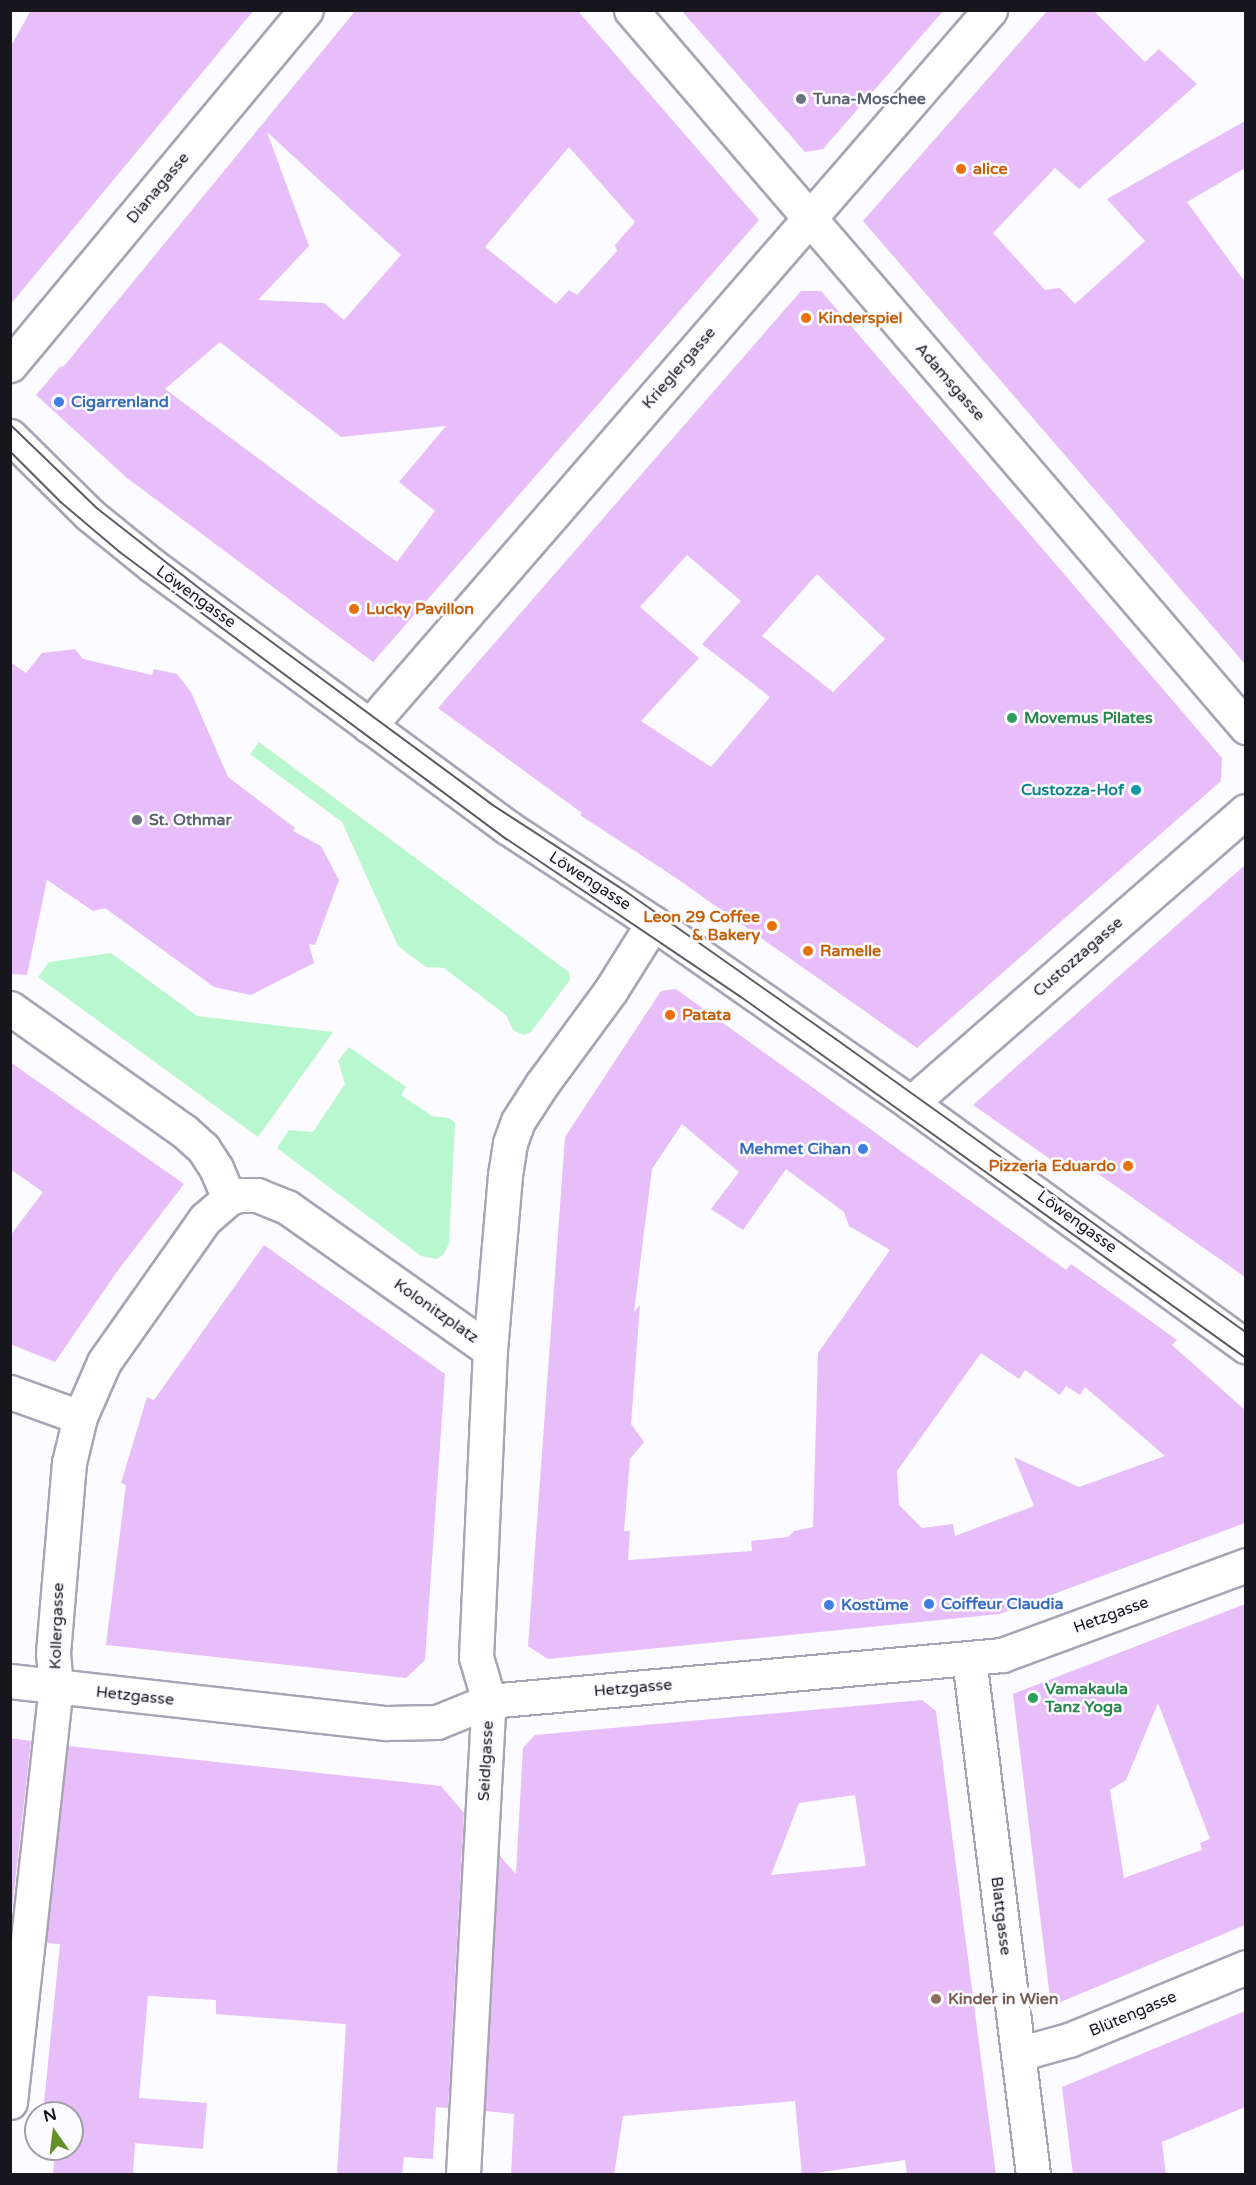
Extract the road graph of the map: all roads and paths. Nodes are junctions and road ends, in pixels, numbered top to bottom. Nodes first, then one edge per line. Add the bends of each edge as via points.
1 (306, 10) edge
2 (631, 10) edge
3 (990, 10) edge
4 (809, 218) junction
5 (10, 365) edge
6 (10, 436) edge
7 (369, 726) junction
8 (1245, 727) edge
9 (1245, 811) edge
10 (653, 923) junction
11 (10, 1008) edge
12 (911, 1103) junction
13 (228, 1198) junction
14 (1245, 1346) edge
15 (490, 1350) junction
16 (10, 1392) edge
17 (80, 1417) junction
18 (1245, 1565) edge
19 (969, 1658) junction
20 (10, 1681) edge
21 (56, 1687) junction
22 (489, 1701) junction
23 (1245, 1967) edge
24 (1018, 2054) junction
25 (10, 2102) edge
26 (463, 2175) edge
27 (1033, 2175) edge

1 - 5 street, Dianagasse
2 - 4 street, Adamsgasse
3 - 4 street, Krieglergasse
4 - 7 street, Krieglergasse
4 - 8 street, Adamsgasse
6 - 7 street, Löwengasse via 90,515 153,566
7 - 10 street, Löwengasse via 507,827
9 - 12 street, Custozzagasse
10 - 12 street, Löwengasse
10 - 15 street, Kolonitzplatz via 611,990 542,1084 514,1132 505,1175
11 - 13 street via 184,1131 210,1158
12 - 14 street, Löwengasse
13 - 15 street, Kolonitzplatz via 257,1195 287,1207
13 - 17 street, Kollergasse via 205,1219 104,1362
15 - 22 street, Seidlgasse via 476,1657
16 - 17 street
17 - 21 street, Kollergasse via 69,1464 53,1653
18 - 19 street, Hetzgasse via 1002,1655
19 - 22 street, Hetzgasse
19 - 24 street, Blattgasse
20 - 21 street, Hetzgasse
21 - 22 street, Hetzgasse via 386,1724 437,1722
21 - 25 street, Kollergasse
22 - 26 street, Seidlgasse
23 - 24 street, Blütengasse via 1069,2040
24 - 27 street, Blattgasse

